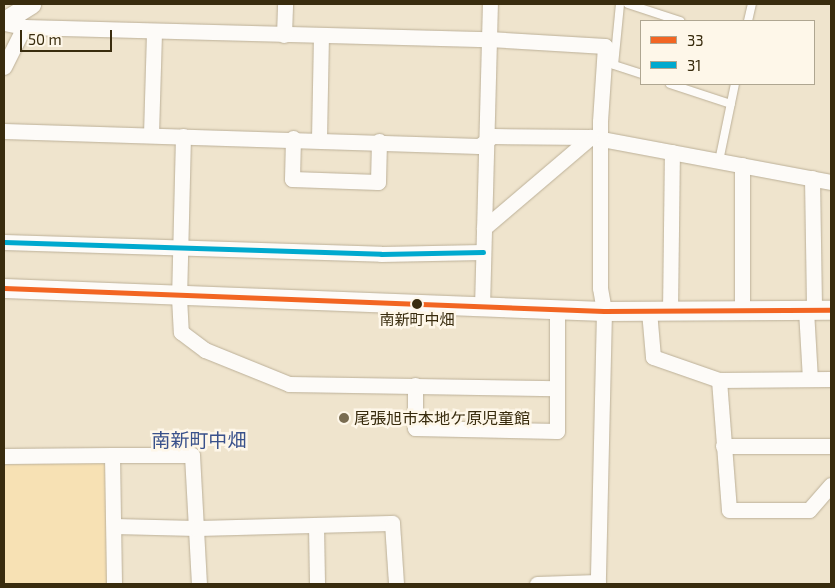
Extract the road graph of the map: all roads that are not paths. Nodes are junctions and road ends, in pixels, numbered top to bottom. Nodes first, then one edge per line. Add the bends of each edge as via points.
1 (31, 4) edge
2 (285, 4) edge
3 (490, 4) edge
4 (620, 4) edge
5 (628, 4) edge
6 (752, 4) edge
7 (677, 20) edge
8 (748, 20) edge
9 (4, 22) edge
10 (24, 26) junction
11 (154, 31) junction
12 (284, 36) junction
13 (321, 36) junction
14 (488, 39) junction
15 (610, 52) junction
16 (4, 67) edge
17 (640, 74) edge
18 (673, 85) edge
19 (735, 85) edge
20 (731, 104) junction
21 (4, 131) edge
22 (151, 134) junction
23 (183, 136) junction
24 (294, 138) junction
25 (596, 138) junction
26 (319, 139) junction
27 (379, 142) junction
28 (485, 143) junction
29 (672, 152) junction
30 (718, 161) junction
31 (742, 165) junction
32 (812, 178) junction
33 (831, 182) edge
34 (484, 228) junction
35 (4, 242) edge
36 (182, 246) junction
37 (483, 252) junction
38 (4, 288) edge
39 (178, 297) junction
40 (482, 307) junction
41 (557, 310) junction
42 (742, 310) junction
43 (817, 310) edge
44 (604, 311) junction
45 (649, 311) junction
46 (670, 311) junction
47 (810, 379) junction
48 (831, 379) edge
49 (719, 380) junction
50 (415, 385) junction
51 (557, 388) junction
52 (723, 446) junction
53 (831, 446) edge
54 (112, 455) junction
55 (4, 456) edge
56 (831, 485) edge
57 (316, 525) junction
58 (114, 526) junction
59 (196, 528) junction
60 (598, 583) edge
61 (114, 584) edge
62 (199, 584) edge
63 (317, 584) edge
64 (396, 584) edge
65 (537, 584) edge

1 - 9 street
2 - 12 street
3 - 14 street
4 - 15 lane
5 - 7 lane
6 - 8 lane
9 - 10 street
10 - 11 street
10 - 16 street
11 - 12 street
11 - 22 street
12 - 13 street
13 - 14 street
13 - 26 street
14 - 15 street via 605,46
14 - 28 street
15 - 17 lane via 614,65
15 - 25 street
18 - 20 lane
19 - 20 lane
20 - 30 lane
21 - 22 street
22 - 23 street
23 - 24 street
23 - 36 street
24 - 26 street
24 - 27 street via 292,178 369,182 378,182
25 - 28 street via 493,136
25 - 29 street
25 - 34 street
25 - 44 street via 600,288
26 - 27 street
27 - 28 street via 479,146
28 - 34 street
29 - 30 street
29 - 46 street
30 - 31 street
31 - 32 street
31 - 42 street
32 - 33 street
32 - 43 street
34 - 37 street
35 - 36 street
36 - 37 street via 381,254
36 - 39 street
37 - 40 street
38 - 39 street
39 - 40 street
39 - 50 street via 181,332 205,350 289,384
40 - 41 street
41 - 44 street
41 - 51 street
42 - 43 street
42 - 46 street
43 - 47 street
44 - 45 street
44 - 60 street
45 - 46 street
45 - 49 street via 653,357
47 - 48 street
47 - 49 street
49 - 52 street
50 - 51 street
50 - 51 street via 415,428 556,431
52 - 53 street
52 - 56 street via 729,510 809,510
54 - 55 street
54 - 58 street
54 - 59 street via 192,455
57 - 59 street
57 - 63 street
57 - 64 street via 392,523
58 - 59 street
58 - 61 street
59 - 62 street
60 - 65 street

